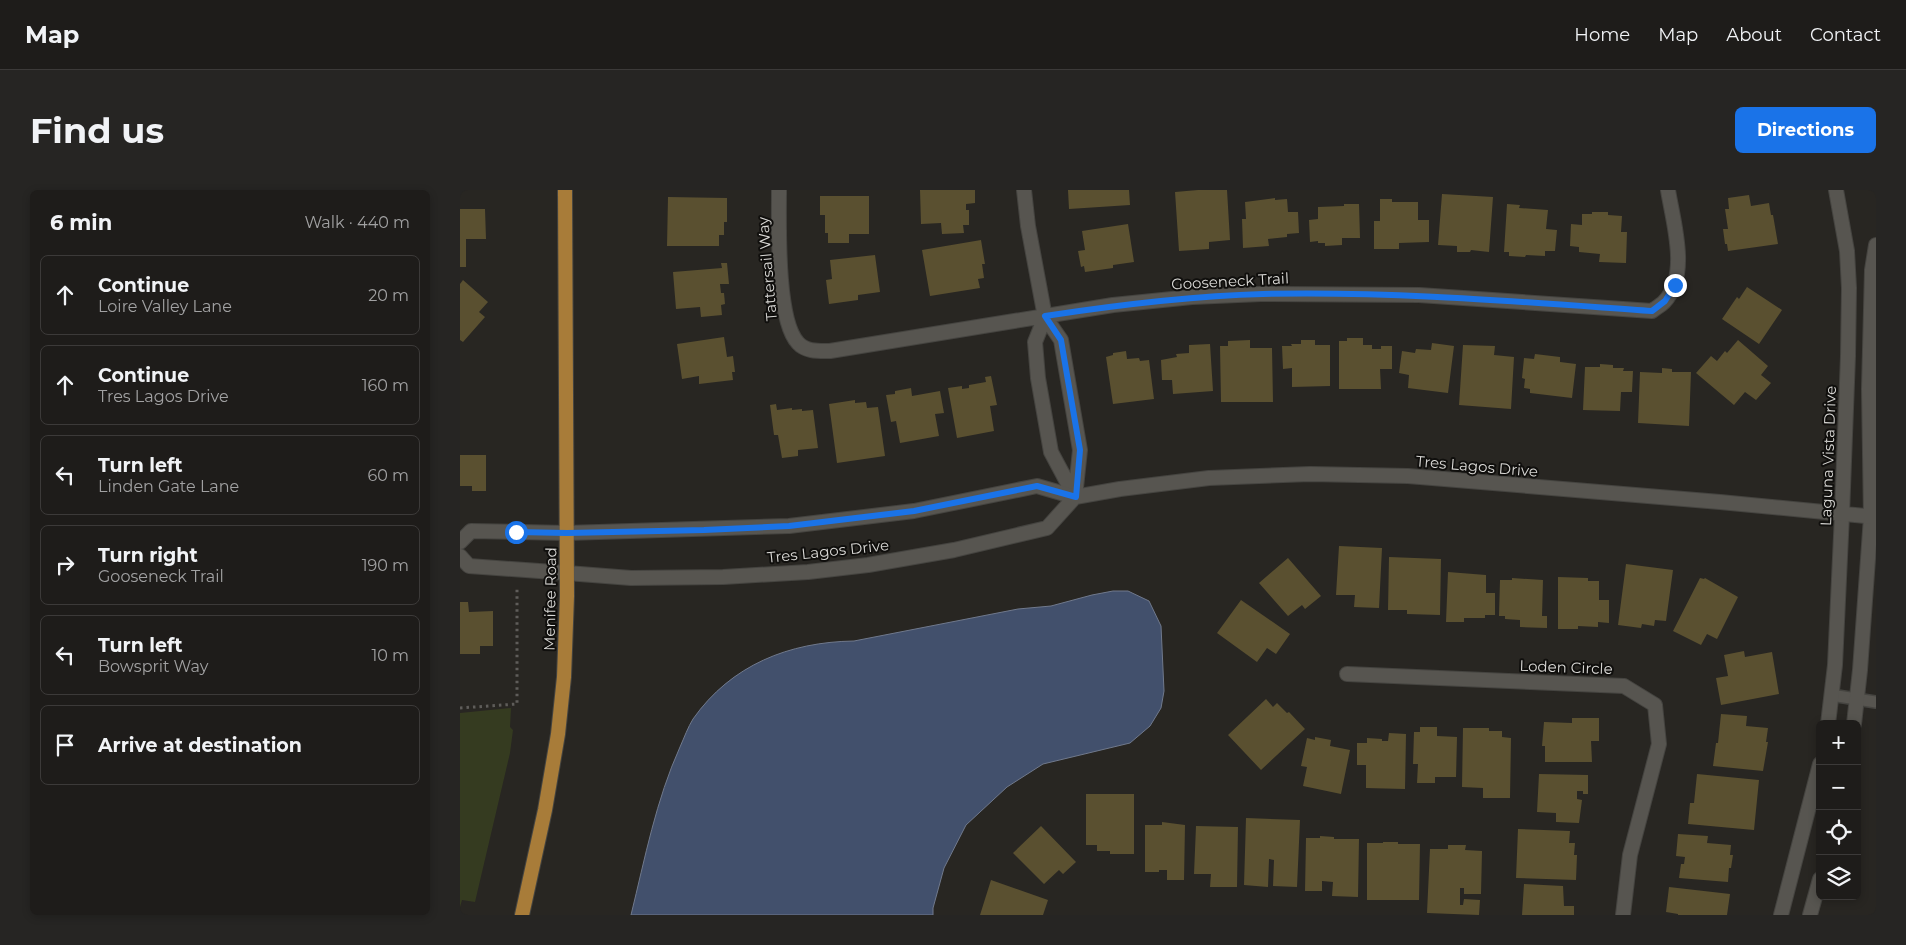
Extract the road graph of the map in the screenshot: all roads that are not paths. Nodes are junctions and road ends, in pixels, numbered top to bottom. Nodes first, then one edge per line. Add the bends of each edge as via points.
1 (565, 190) edge
2 (779, 190) edge
3 (1024, 190) edge
4 (1668, 190) edge
5 (1836, 190) edge
6 (1876, 245) edge
7 (1045, 316) junction
8 (798, 344) joint
9 (1076, 497) junction
10 (1842, 514) junction
11 (1873, 517) edge
12 (567, 533) junction
13 (460, 542) edge
14 (460, 556) edge
15 (567, 573) junction
16 (1347, 674) dead end
17 (1831, 695) junction
18 (1857, 699) junction
19 (1876, 702) edge
20 (1828, 720) edge
21 (1854, 720) edge
22 (1820, 765) edge
23 (1816, 893) edge
24 (522, 914) edge
25 (1623, 915) edge
26 (1781, 915) edge
27 (1810, 915) edge

1 - 12 main road, Menifee Road
2 - 8 street, Tattersail Way via 784,313 788,328
3 - 7 street
4 - 7 street, Gooseneck Trail via 1679,264 1675,285 1665,301 1652,311 1419,295 1261,294 1113,305
5 - 10 street, Laguna Vista Drive via 1847,251 1849,288
6 - 11 street via 1872,270 1869,389
7 - 8 street, Gooseneck Trail via 830,351 812,351
7 - 9 street via 1061,340 1080,450
7 - 9 street via 1034,342 1038,378 1051,452
9 - 10 street, Tres Lagos Drive via 1208,478 1310,474 1408,476
9 - 12 street, Tres Lagos Drive via 1037,486 914,511 789,526
9 - 15 street, Tres Lagos Drive via 1048,528 954,550 868,565 723,576 631,578
10 - 11 street, Tres Lagos Drive
10 - 17 street, Laguna Vista Drive
11 - 18 street
12 - 13 street, Tres Lagos Drive via 471,531
12 - 15 main road, Menifee Road
14 - 15 street, Tres Lagos Drive via 469,566
15 - 24 main road, Menifee Road via 564,677 558,734
16 - 25 street, Loden Circle via 1624,686 1655,706 1659,744 1630,855
17 - 18 lane
17 - 20 street, Laguna Vista Drive
18 - 19 lane
18 - 21 street
22 - 26 street
23 - 27 street

